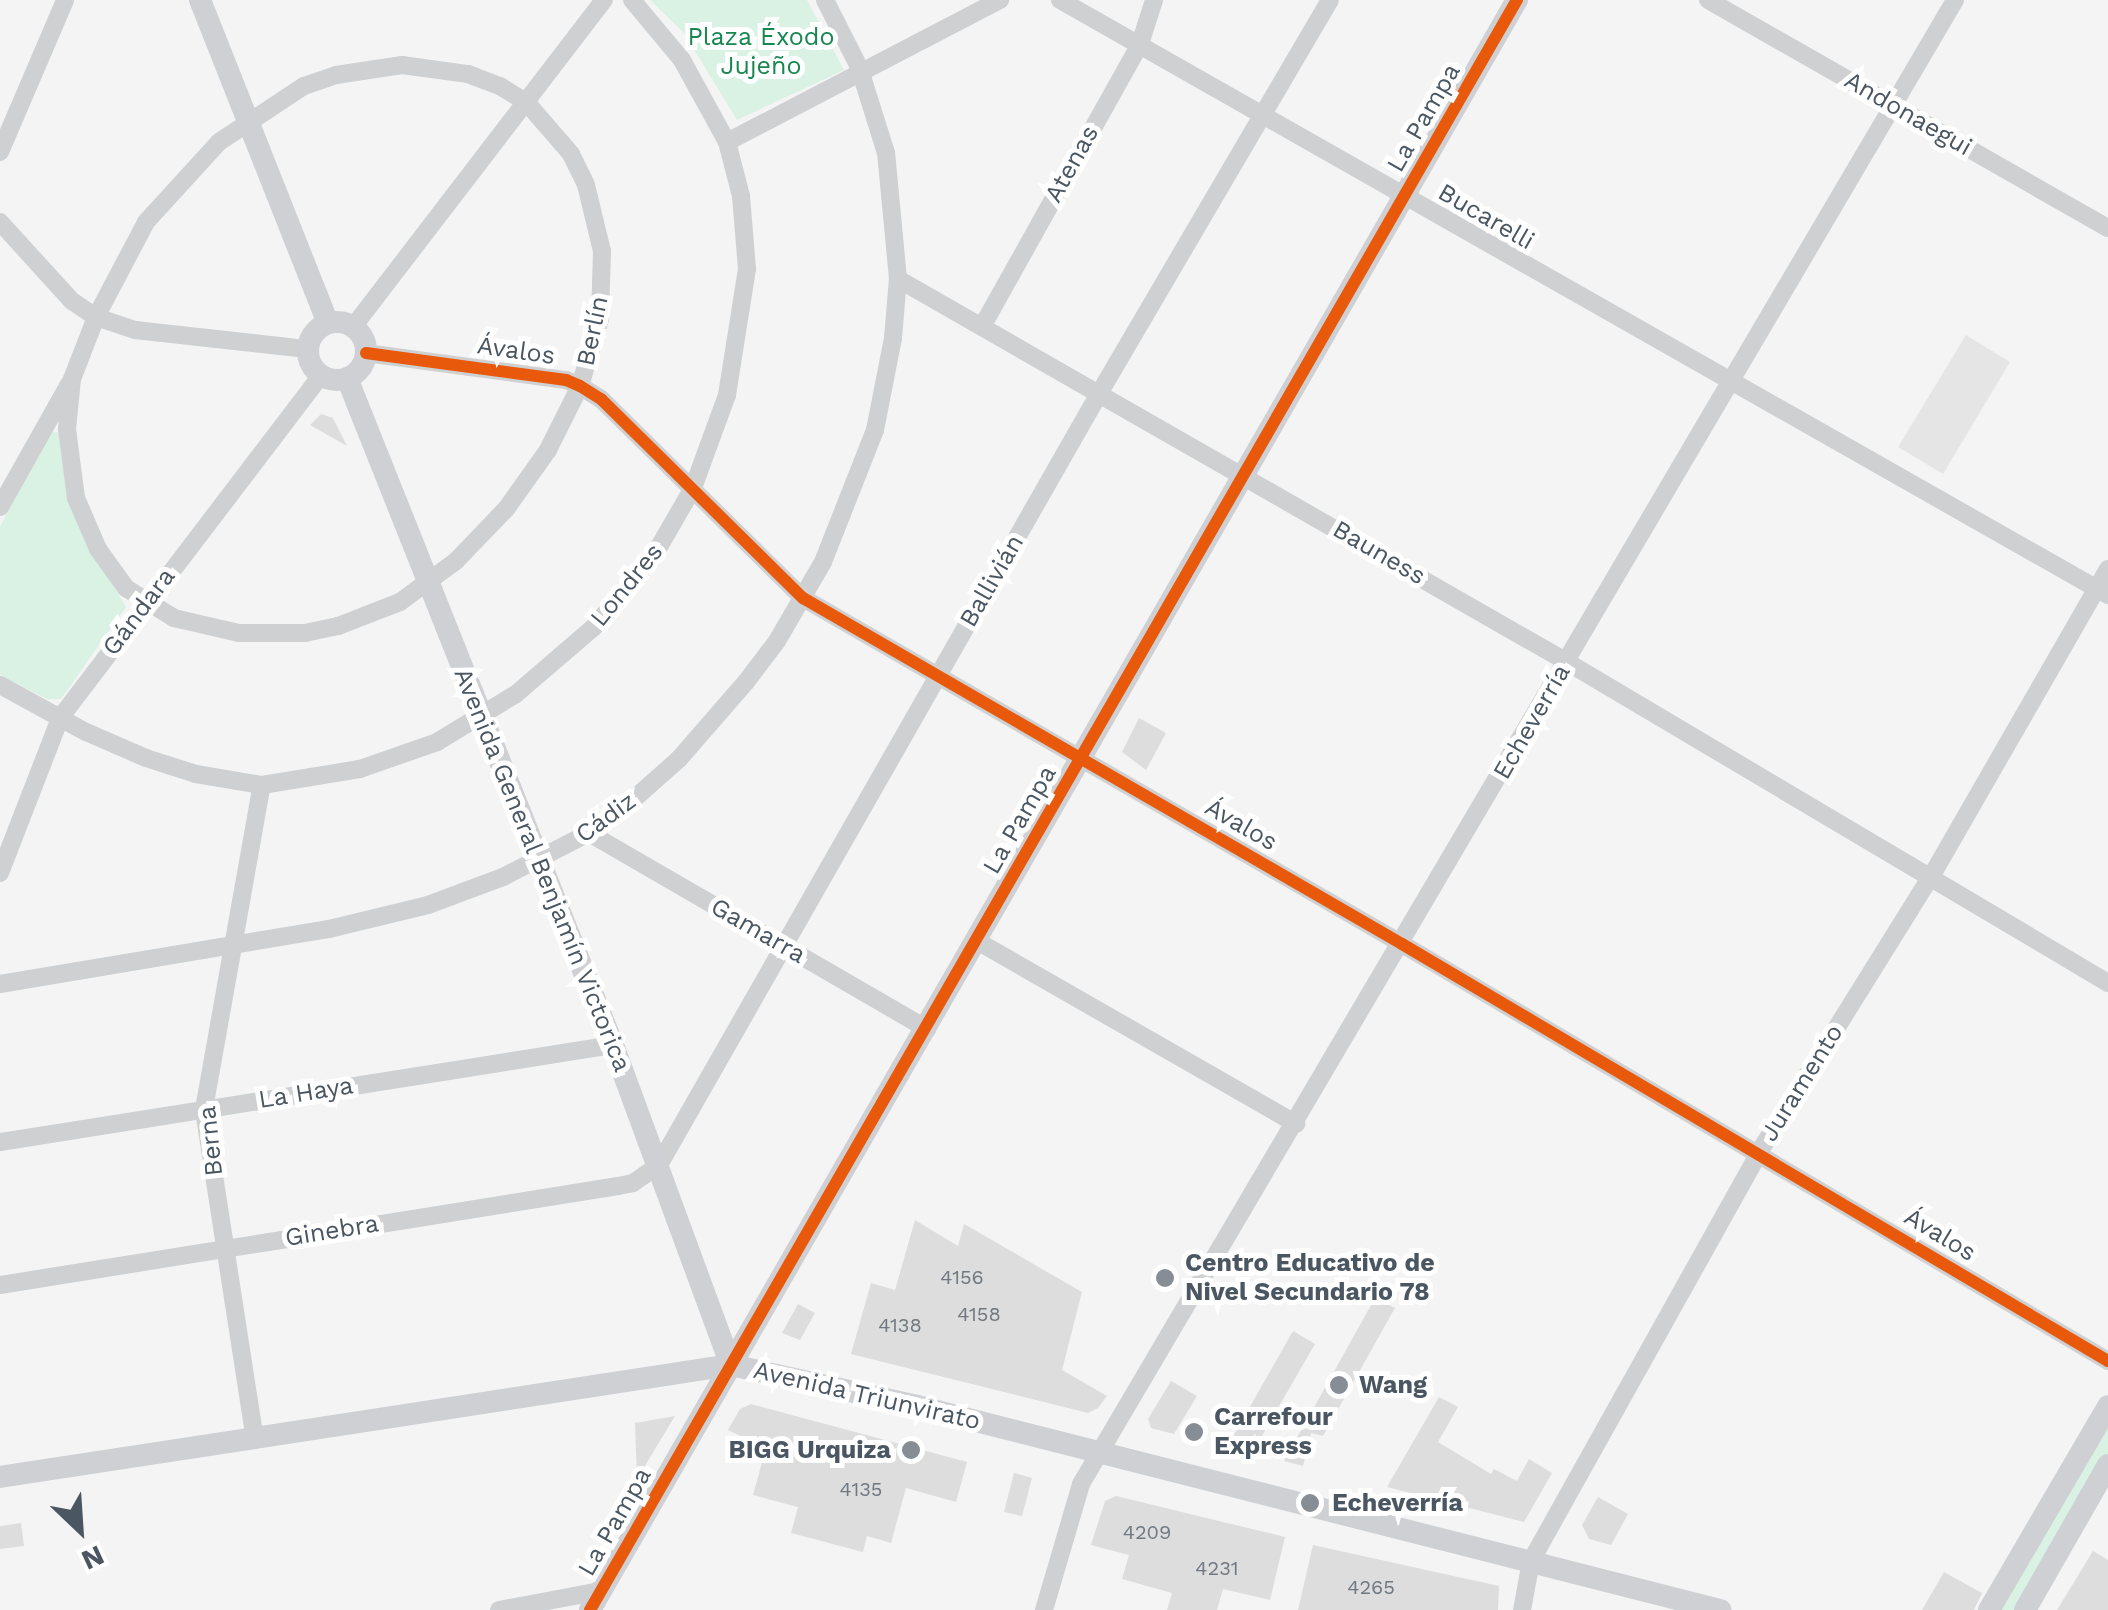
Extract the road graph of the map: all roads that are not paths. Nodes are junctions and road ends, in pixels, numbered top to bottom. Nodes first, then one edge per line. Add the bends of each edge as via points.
1 (65, 0) edge
2 (200, 0) edge
3 (604, 0) edge
4 (632, 0) edge
5 (825, 0) edge
6 (1000, 0) edge
7 (1060, 0) edge
8 (1154, 0) edge
9 (1330, 0) edge
10 (1517, 0) edge
11 (1708, 0) edge
12 (1954, 0) edge
13 (1140, 44) junction
14 (861, 74) junction
15 (527, 103) junction
16 (1894, 105) junction
17 (1262, 117) junction
18 (248, 120) junction
19 (727, 142) junction
20 (0, 152) edge
21 (1405, 197) junction
22 (0, 222) edge
23 (2108, 228) edge
24 (898, 279) junction
25 (96, 317) junction
26 (328, 323) junction
27 (353, 326) junction
28 (983, 326) junction
29 (308, 349) junction
30 (366, 353) junction
31 (320, 375) junction
32 (347, 378) junction
33 (72, 379) junction
34 (1732, 383) junction
35 (580, 386) junction
36 (1100, 392) junction
37 (1244, 476) junction
38 (693, 488) junction
39 (0, 506) edge
40 (2108, 569) edge
41 (428, 584) junction
42 (2102, 592) edge
43 (803, 598) junction
44 (145, 603) junction
45 (1567, 662) junction
46 (937, 676) junction
47 (0, 685) edge
48 (60, 718) junction
49 (481, 718) junction
50 (1080, 759) junction
51 (262, 785) junction
52 (589, 833) junction
53 (538, 862) junction
54 (0, 873) edge
55 (1932, 875) junction
56 (978, 940) junction
57 (1402, 944) junction
58 (230, 945) junction
59 (786, 947) junction
60 (2108, 983) edge
61 (0, 984) edge
62 (926, 1029) junction
63 (613, 1045) junction
64 (204, 1109) junction
65 (1296, 1124) junction
66 (0, 1142) edge
67 (1758, 1154) junction
68 (659, 1165) junction
69 (226, 1248) junction
70 (0, 1285) edge
71 (2108, 1361) edge
72 (731, 1365) junction
73 (2108, 1406) edge
74 (255, 1440) junction
75 (1101, 1452) junction
76 (2108, 1465) edge
77 (0, 1477) edge
78 (1531, 1561) junction
79 (595, 1600) edge
80 (499, 1610) edge
81 (1044, 1610) edge
82 (1522, 1610) edge
83 (1720, 1610) edge
84 (1989, 1610) edge
85 (2025, 1610) edge

1 - 20 street
2 - 18 street
3 - 15 street
4 - 19 street, Londres via 682,60
5 - 14 street
6 - 14 street
7 - 13 street, Bucarelli
8 - 13 street, Atenas
9 - 17 street, Ballivián
10 - 21 street, La Pampa
11 - 16 street, Andonaegui
12 - 16 street, Echeverría
13 - 17 street, Bucarelli
13 - 28 street, Atenas
14 - 19 street
14 - 24 street via 886,153
15 - 18 street, Berlín via 468,74 402,66 304,86
15 - 27 street
15 - 35 street, Berlín via 571,154 596,218 604,285
16 - 23 street, Andonaegui
16 - 34 street, Echeverría
17 - 21 street, Bucarelli
17 - 36 street, Ballivián
18 - 25 street, Berlín via 193,166 157,208
18 - 26 street
19 - 38 street, Londres via 746,236 744,306 727,395
21 - 34 street, Bucarelli
21 - 37 street, La Pampa
22 - 25 street
24 - 28 street, Bauness
24 - 43 street, Cádiz via 874,430
25 - 29 street via 134,330
25 - 33 street, Berlín
26 - 27 street
26 - 29 street
27 - 30 street
28 - 36 street, Bauness
29 - 31 street
30 - 32 street
30 - 35 street, Ávalos
31 - 32 street
31 - 44 street, Gándara
32 - 41 street, Avenida General Benjamín Victorica
33 - 39 street
33 - 44 street, Berlín via 67,430 76,498 104,559
34 - 42 street, Bucarelli
34 - 45 street, Echeverría
35 - 38 street, Ávalos
35 - 41 street, Berlín via 517,495
36 - 37 street, Bauness
36 - 46 street, Ballivián
37 - 45 street, Bauness
37 - 50 street, La Pampa
38 - 43 street, Ávalos
38 - 49 street, Londres via 656,552 594,627
40 - 42 street, Juramento
41 - 44 street, Berlín via 354,621 272,635 206,628
41 - 49 street, Avenida General Benjamín Victorica
42 - 55 street, Juramento
43 - 46 street, Ávalos
43 - 52 street, Cádiz via 746,682 679,759
44 - 48 street, Gándara
45 - 55 street, Bauness
45 - 57 street, Echeverría
46 - 50 street, Ávalos
46 - 59 street, Ballivián
47 - 48 street
48 - 51 street, Londres via 170,767
48 - 54 street, Gándara
49 - 51 street, Londres via 360,770
49 - 53 street, Avenida General Benjamín Victorica
50 - 56 street, La Pampa
50 - 57 street, Ávalos
51 - 58 street, Berna
52 - 53 street, Cádiz
52 - 59 street, Gamarra
53 - 58 street, Cádiz via 428,905
53 - 63 street, Avenida General Benjamín Victorica
55 - 60 street, Bauness
55 - 67 street, Juramento
56 - 62 street, La Pampa
56 - 65 street
57 - 65 street, Echeverría
57 - 67 street, Ávalos
58 - 61 street, Cádiz
58 - 64 street, Berna
59 - 62 street, Gamarra
59 - 68 street, Ballivián
62 - 72 street, La Pampa
63 - 64 street, La Haya
63 - 68 street, Avenida General Benjamín Victorica
64 - 66 street, La Haya
64 - 69 street, Berna
65 - 75 street, Echeverría
67 - 71 street, Ávalos
67 - 78 street, Juramento
68 - 69 street, Ginebra via 634,1183
68 - 72 street, Avenida General Benjamín Victorica
69 - 70 street, Ginebra
69 - 74 street, Berna
72 - 74 street, Avenida Triunvirato
72 - 75 street, Avenida Triunvirato
72 - 79 street, La Pampa
73 - 84 street
74 - 77 street, Avenida Triunvirato
75 - 78 street, Avenida Triunvirato
75 - 81 street, Echeverría via 1082,1484
76 - 85 street
78 - 82 street, Juramento
78 - 83 street, Avenida Triunvirato
79 - 80 street

